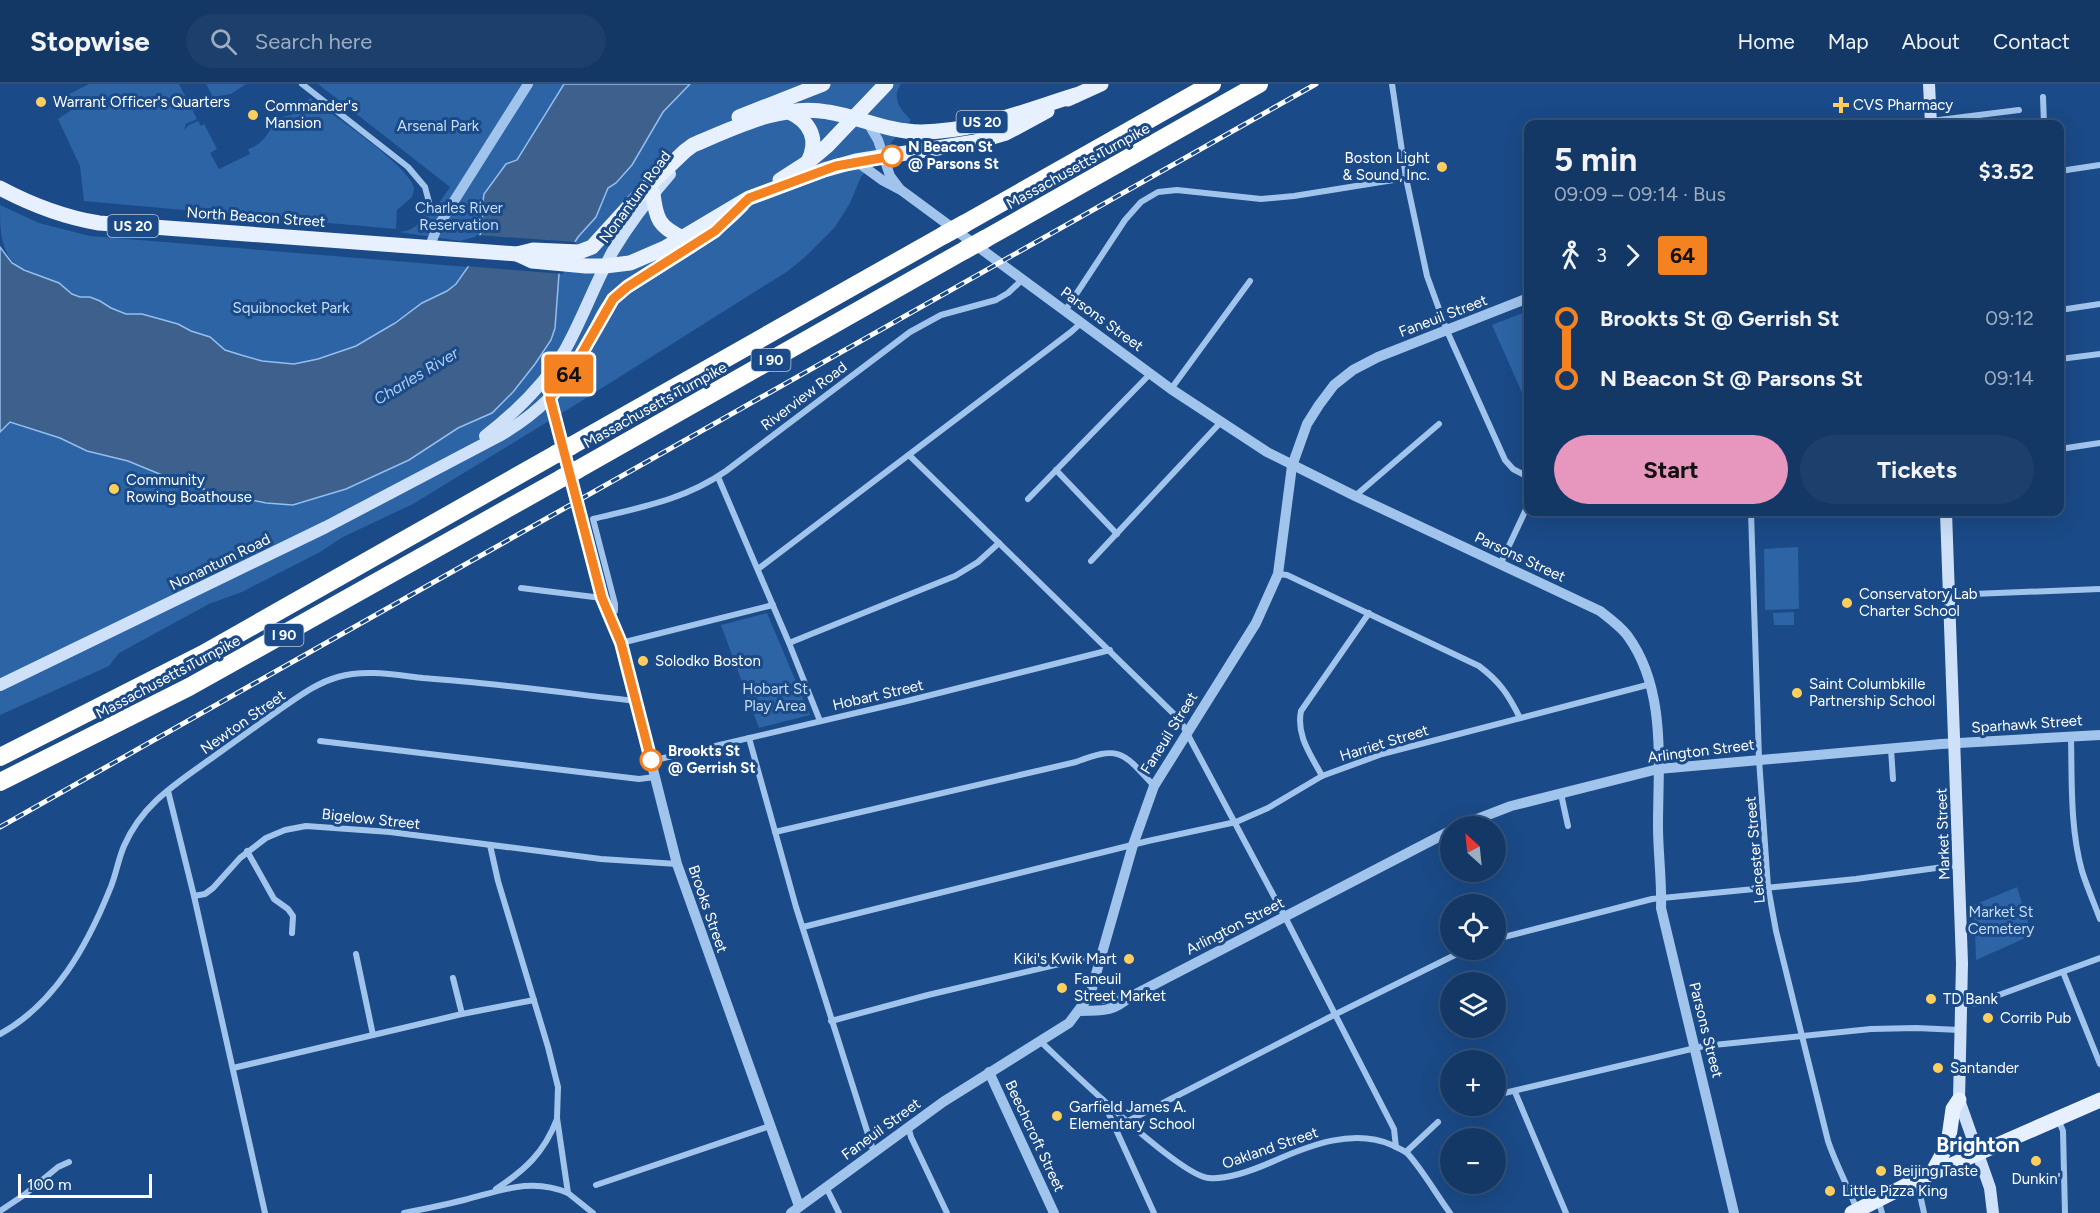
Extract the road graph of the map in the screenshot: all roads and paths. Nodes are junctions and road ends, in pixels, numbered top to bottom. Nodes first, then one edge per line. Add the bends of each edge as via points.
1 (302, 84) edge
2 (528, 84) edge
3 (823, 84) edge
4 (885, 84) edge
5 (1101, 84) edge
6 (1212, 84) edge
7 (1259, 84) edge
8 (1392, 84) edge
9 (1929, 84) edge
10 (1076, 95) junction
11 (2043, 97) dead end
12 (2019, 110) dead end
13 (789, 112) junction
14 (1931, 120) edge
15 (1951, 120) edge
16 (2044, 120) edge
17 (860, 121) junction
18 (693, 145) junction
19 (884, 157) junction
20 (856, 161) junction
21 (808, 162) junction
22 (2100, 165) edge
23 (2064, 170) edge
24 (1406, 178) junction
25 (0, 188) edge
26 (901, 190) junction
27 (653, 194) junction
28 (749, 198) junction
29 (430, 206) dead end
30 (683, 238) junction
31 (429, 248) junction
32 (574, 259) junction
33 (605, 267) junction
34 (1023, 279) junction
35 (1250, 281) dead end
36 (1524, 300) edge
37 (2100, 304) edge
38 (2064, 309) edge
39 (1065, 311) junction
40 (1081, 323) junction
41 (1447, 331) junction
42 (2100, 354) edge
43 (2064, 358) edge
44 (554, 367) junction
45 (1150, 374) junction
46 (1171, 389) junction
47 (550, 398) junction
48 (1220, 423) junction
49 (1439, 424) dead end
50 (2100, 443) edge
51 (2064, 448) edge
52 (909, 455) junction
53 (450, 461) junction
54 (1292, 466) junction
55 (1056, 470) junction
56 (1524, 475) edge
57 (718, 477) junction
58 (1355, 496) junction
59 (1028, 499) dead end
60 (1524, 514) edge
61 (1751, 516) edge
62 (1946, 516) edge
63 (593, 519) joint
64 (1117, 534) junction
65 (999, 543) junction
66 (1091, 561) dead end
67 (1500, 565) junction
68 (758, 569) junction
69 (1278, 574) junction
70 (521, 588) dead end
71 (2100, 589) edge
72 (1949, 595) junction
73 (602, 598) junction
74 (773, 605) junction
75 (1369, 613) junction
76 (610, 617) junction
77 (621, 643) junction
78 (789, 643) junction
79 (1110, 650) junction
80 (1651, 684) junction
81 (0, 685) edge
82 (635, 701) junction
83 (1520, 718) junction
84 (819, 721) junction
85 (1188, 732) junction
86 (2100, 735) edge
87 (2071, 737) junction
88 (749, 738) junction
89 (320, 741) dead end
90 (1955, 743) junction
91 (1891, 749) junction
92 (0, 757) edge
93 (1759, 759) junction
94 (651, 761) junction
95 (1658, 770) junction
96 (1322, 776) junction
97 (655, 777) junction
98 (1893, 779) dead end
99 (0, 782) edge
100 (1154, 786) junction
101 (168, 791) junction
102 (1561, 794) junction
103 (1485, 816) edge
104 (1236, 822) junction
105 (1568, 826) dead end
106 (775, 832) junction
107 (1440, 836) edge
108 (490, 845) junction
109 (1133, 845) junction
110 (247, 851) junction
111 (677, 864) junction
112 (1959, 865) junction
113 (1768, 887) junction
114 (194, 896) junction
115 (1661, 898) junction
116 (1285, 917) junction
117 (2100, 919) edge
118 (802, 927) junction
119 (292, 933) dead end
120 (1506, 936) edge
121 (356, 954) dead end
122 (1100, 958) junction
123 (2100, 958) edge
124 (1445, 960) edge
125 (2063, 972) junction
126 (453, 978) dead end
127 (1090, 995) junction
128 (1130, 997) junction
129 (534, 1000) junction
130 (1961, 1005) junction
131 (1079, 1011) junction
132 (462, 1014) junction
133 (1334, 1014) junction
134 (831, 1021) junction
135 (1960, 1030) junction
136 (0, 1034) edge
137 (374, 1035) junction
138 (1803, 1035) junction
139 (1041, 1042) junction
140 (1695, 1049) junction
141 (2100, 1064) edge
142 (233, 1068) junction
143 (989, 1072) junction
144 (1515, 1092) junction
145 (1506, 1093) edge
146 (1100, 1096) junction
147 (1959, 1100) junction
148 (2100, 1100) edge
149 (557, 1118) junction
150 (2058, 1118) junction
151 (1128, 1122) junction
152 (1438, 1122) dead end
153 (770, 1126) junction
154 (908, 1126) junction
155 (1396, 1147) junction
156 (1406, 1152) junction
157 (874, 1153) junction
158 (1977, 1153) junction
159 (69, 1162) dead end
160 (1932, 1173) junction
161 (1917, 1180) junction
162 (596, 1185) dead end
163 (826, 1186) junction
164 (493, 1191) junction
165 (568, 1193) junction
166 (1880, 1206) edge
167 (795, 1209) edge
168 (0, 1211) edge
169 (1855, 1212) edge
170 (265, 1213) edge
171 (404, 1213) edge
172 (593, 1213) edge
173 (839, 1213) edge
174 (947, 1213) edge
175 (1054, 1213) edge
176 (1154, 1213) edge
177 (1450, 1213) edge
178 (1566, 1213) edge
179 (1734, 1213) edge
180 (1924, 1213) edge
181 (1993, 1213) edge
182 (2065, 1213) edge

1 - 29 street via 408,167 425,187
2 - 31 street via 437,228
3 - 18 main road via 746,114
4 - 17 main road
5 - 10 main road, North Beacon Street / US 20
6 - 92 highway, Massachusetts Turnpike / I 90, bridge via 212,648
7 - 99 highway, Massachusetts Turnpike / I 90, bridge via 209,677
8 - 24 street
9 - 14 main road
10 - 17 main road, North Beacon Street / US 20 via 945,130 903,131
10 - 19 main road, North Beacon Street / US 20 via 992,138
11 - 16 street
12 - 15 street
13 - 17 main road, North Beacon Street / US 20 via 817,110
13 - 18 main road, North Beacon Street / US 20
13 - 21 main road via 811,130 814,146
17 - 19 street, Parsons Street via 878,140
17 - 21 main road
18 - 27 main road, Nonantum Road
18 - 32 main road, North Beacon Street / US 20 via 643,191 597,244
19 - 20 main road, North Beacon Street / US 20
19 - 26 street, Parsons Street via 890,176
20 - 26 street, Parsons Street
20 - 28 main road, North Beacon Street / US 20
21 - 28 main road
22 - 23 street
24 - 39 street via 1261,199 1176,190 1158,192 1133,210
24 - 41 street via 1427,276
25 - 31 main road, North Beacon Street / US 20 via 52,212 99,223
26 - 34 street, Parsons Street
27 - 30 main road via 659,221
27 - 33 main road, Nonantum Road
28 - 30 main road, North Beacon Street / US 20
28 - 47 main road, Nonantum Road via 715,231 613,299 578,360
30 - 33 main road, North Beacon Street / US 20 via 641,259
31 - 32 main road, North Beacon Street / US 20 via 517,254 533,250
32 - 33 main road, North Beacon Street / US 20
33 - 44 main road, Nonantum Road
34 - 39 street, Parsons Street
34 - 57 street, Riverview Road via 996,300 941,315 910,332
35 - 46 street
36 - 41 street, Faneuil Street
37 - 38 street
39 - 40 street, Parsons Street
40 - 45 street, Parsons Street
40 - 52 street
41 - 54 street, Faneuil Street via 1378,357 1334,385 1307,424
41 - 56 street via 1505,460
42 - 43 street
44 - 47 street, Brooks Street
44 - 53 main road, Nonantum Road via 515,412
45 - 46 street, Parsons Street
45 - 55 street
46 - 48 street, Parsons Street
47 - 53 main road, Nonantum Road via 513,428
47 - 73 street, Brooks Street
48 - 54 street, Parsons Street
48 - 64 street
49 - 58 street
50 - 51 street
52 - 65 street
52 - 68 street
53 - 81 main road, Nonantum Road via 326,527
54 - 58 street, Parsons Street
54 - 69 street, Faneuil Street
55 - 59 street
55 - 64 street
57 - 63 street, Riverview Road via 675,499
57 - 68 street
58 - 67 street, Parsons Street
60 - 67 street
61 - 93 street, Leicester Street
62 - 72 main road, Market Street
63 - 76 street, Brooks Street via 615,604
64 - 66 street
65 - 78 street via 955,576
65 - 79 street
67 - 80 street, Parsons Street via 1600,611 1626,633
68 - 74 street
69 - 75 street via 1287,574
69 - 85 street, Faneuil Street via 1256,623
70 - 73 street
71 - 72 street
72 - 90 main road, Market Street
73 - 76 street, Brooks Street
74 - 77 street
74 - 78 street
75 - 83 street via 1479,666 1502,686
75 - 96 street via 1301,711 1302,737
76 - 77 street, Brooks Street
77 - 82 street, Brooks Street
78 - 84 street
79 - 84 street, Hobart Street
79 - 85 street via 1178,716
80 - 83 street, Harriet Street
80 - 95 street, Parsons Street via 1657,718
82 - 94 street, Brooks Street
82 - 101 street, Newton Street via 402,676 336,677 309,690
83 - 96 street, Harriet Street via 1382,754
84 - 88 street, Hobart Street
85 - 100 street, Faneuil Street
85 - 104 street
86 - 87 street, Sparhawk Street
87 - 90 street, Sparhawk Street
87 - 117 street via 2078,850
88 - 94 street, Hobart Street
88 - 106 street
89 - 97 street
90 - 91 street, Arlington Street
90 - 112 main road, Market Street
91 - 93 street, Arlington Street
91 - 98 street
93 - 95 street, Arlington Street
93 - 113 street, Leicester Street
94 - 97 street, Brooks Street
95 - 102 street, Arlington Street
95 - 115 street, Parsons Street
96 - 104 street, Harriet Street
97 - 111 street, Brooks Street
100 - 106 street via 1120,753 1110,751
100 - 109 street, Faneuil Street
101 - 114 street
101 - 136 street, Newton Street via 138,820 94,923 58,986 39,1007
102 - 103 street, Arlington Street
102 - 105 street
104 - 109 street, Harriet Street
104 - 116 street
106 - 118 street
107 - 116 street, Arlington Street
108 - 110 street, Bigelow Street via 315,825 276,833
108 - 111 street, Bigelow Street
108 - 129 street
109 - 118 street, Harriet Street
109 - 122 street, Faneuil Street
110 - 114 street, Bigelow Street via 213,888
110 - 119 street via 274,899 293,916
111 - 153 street, Brooks Street
112 - 113 street
112 - 130 main road, Market Street
113 - 115 street
113 - 138 street, Leicester Street
114 - 142 street
115 - 120 street
115 - 140 street, Parsons Street
116 - 128 street, Arlington Street
116 - 133 street
118 - 134 street
121 - 137 street
122 - 127 street, Faneuil Street
122 - 134 street via 1089,957
123 - 125 street
124 - 133 street
125 - 130 street via 1977,1003
125 - 141 street
126 - 132 street
127 - 128 street, Arlington Street via 1109,1000
127 - 131 street, Faneuil Street
128 - 131 street, Arlington Street via 1117,1008
129 - 132 street
129 - 149 street via 558,1087
130 - 135 main road, Market Street
131 - 139 street, Faneuil Street
132 - 137 street
133 - 151 street
133 - 155 street via 1394,1129
134 - 157 street
135 - 138 street via 1894,1028
135 - 147 main road, Market Street
137 - 142 street
138 - 140 street
138 - 169 street, Leicester Street via 1827,1141 1851,1192
139 - 143 street, Faneuil Street
139 - 146 street, Oakland Street
140 - 144 street
140 - 179 street, Parsons Street
142 - 170 street
143 - 154 street, Faneuil Street
143 - 175 street, Beechcroft Street
144 - 145 street
144 - 178 street
146 - 151 street, Oakland Street
146 - 176 street
147 - 158 main road, Market Street
147 - 160 main road via 1953,1109 1948,1144
148 - 150 main road
149 - 164 street via 550,1138 536,1158
149 - 165 street
150 - 158 main road
150 - 182 street via 2063,1131
151 - 155 street, Oakland Street via 1189,1171 1207,1178 1222,1178 1327,1141 1371,1139
152 - 156 street
153 - 162 street
153 - 167 street, Brooks Street
154 - 157 street, Faneuil Street
154 - 174 street
155 - 156 street, Oakland Street
156 - 177 street, Oakland Street
157 - 163 street, Faneuil Street
158 - 160 main road
158 - 181 main road, Market Street via 1991,1191
159 - 168 street
160 - 161 main road
161 - 166 main road
161 - 180 street
163 - 167 street, Faneuil Street
163 - 173 street
164 - 165 street via 542,1185
164 - 171 street
165 - 172 street
166 - 169 main road

